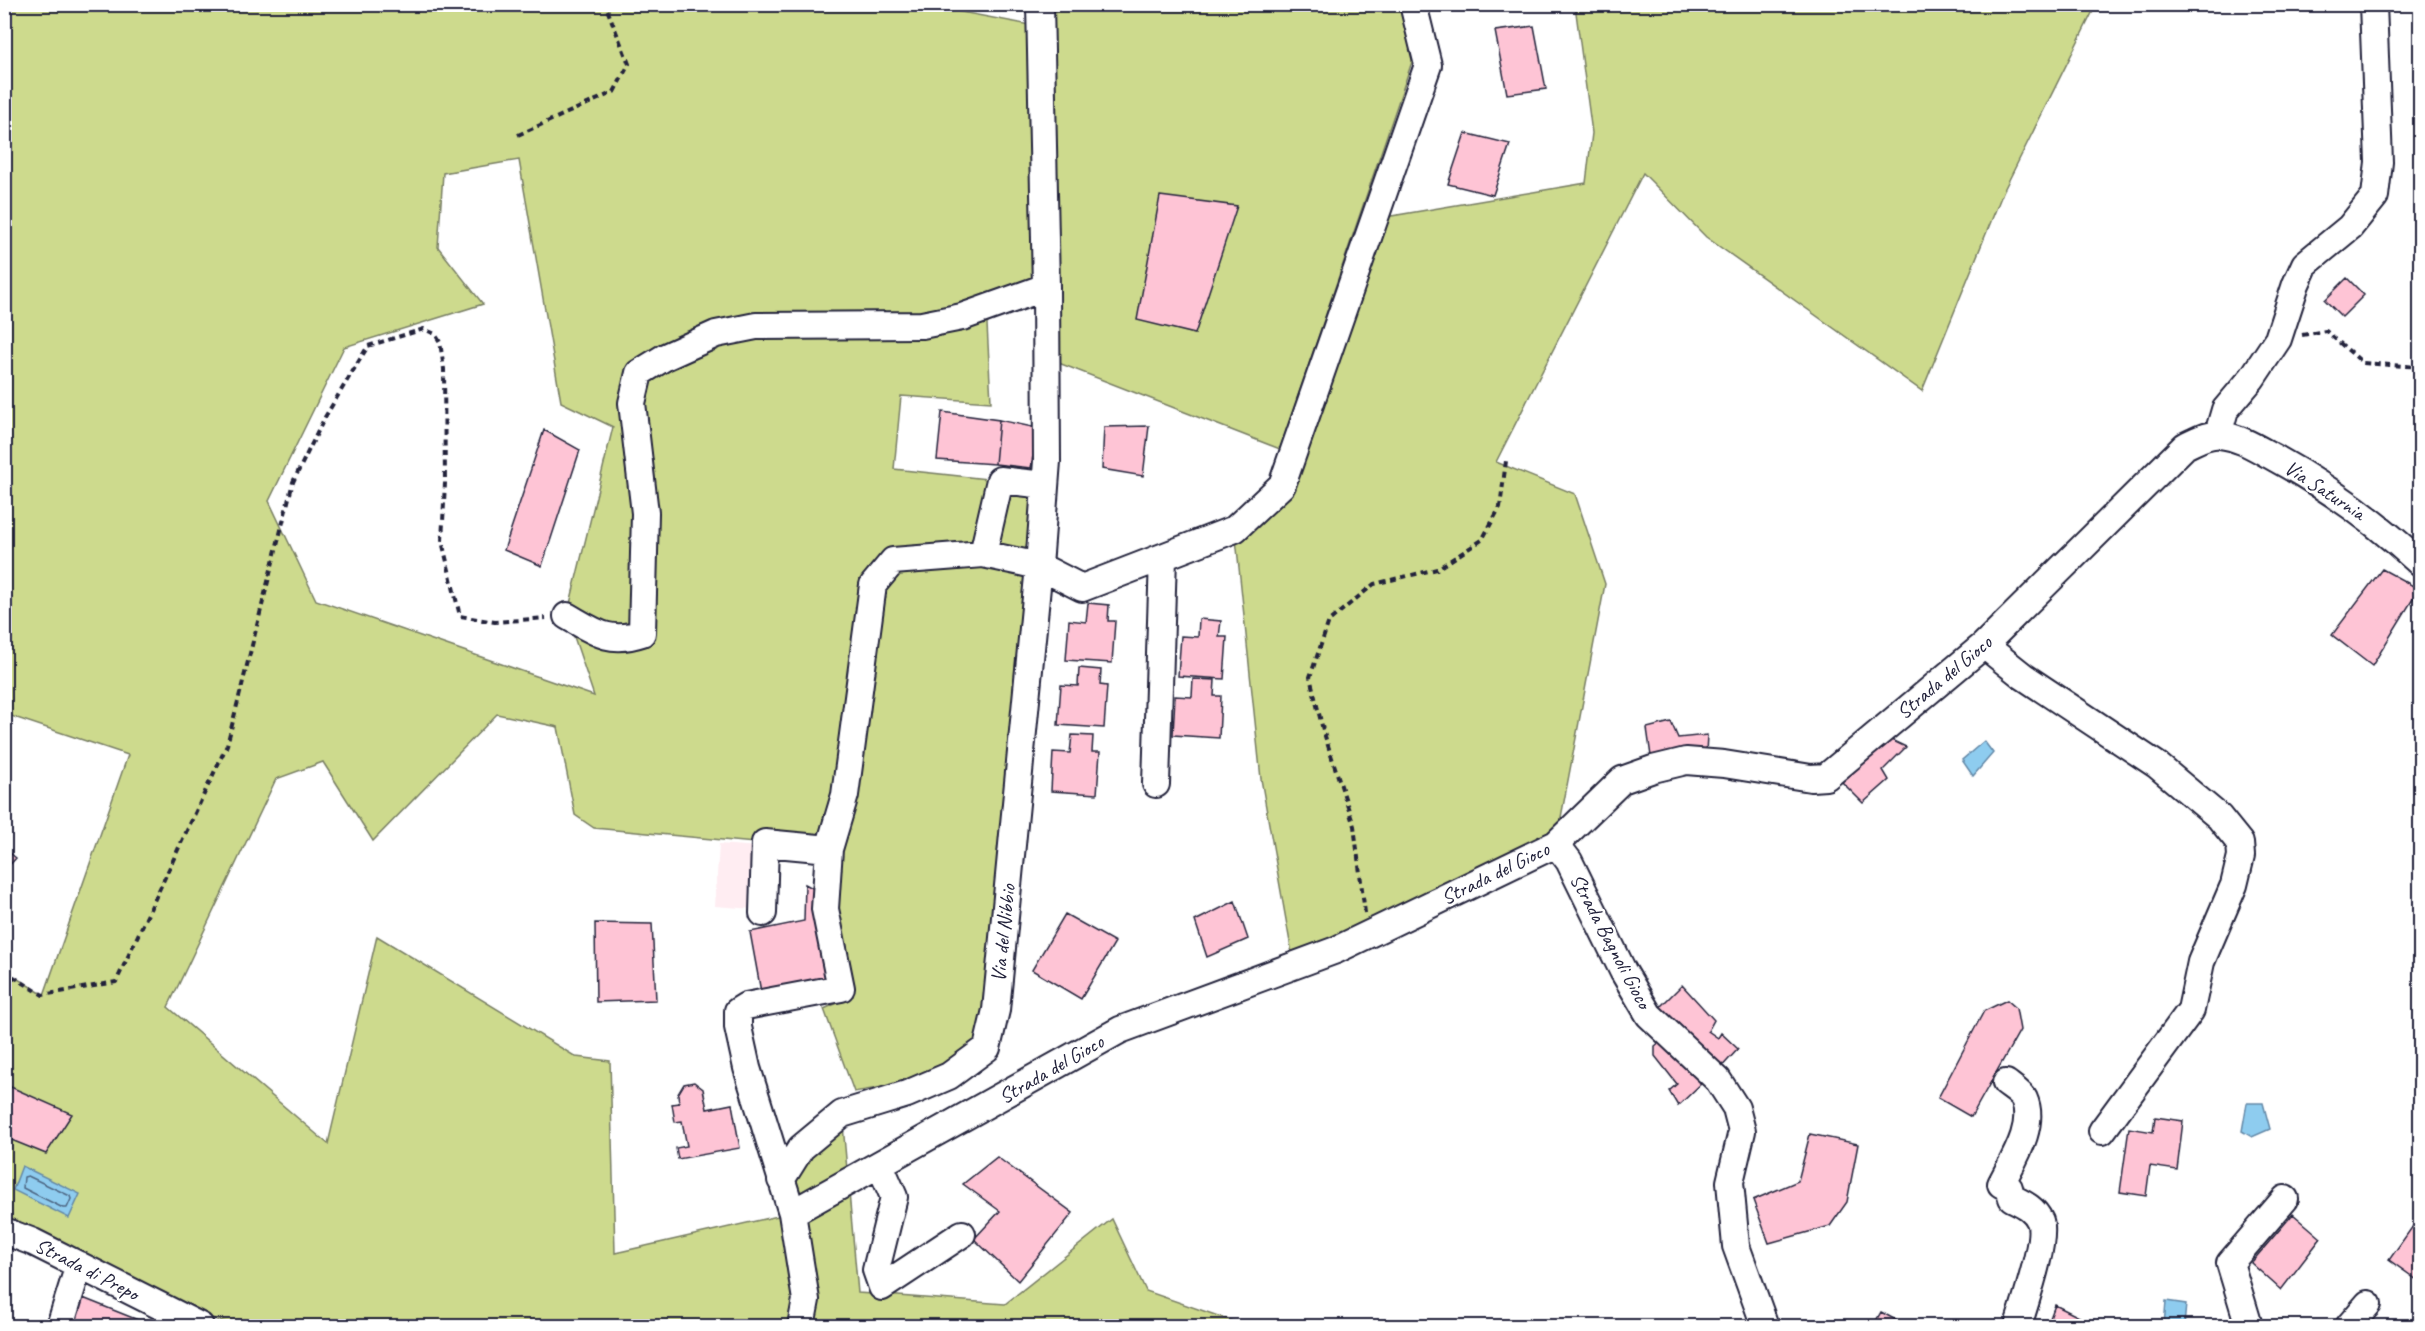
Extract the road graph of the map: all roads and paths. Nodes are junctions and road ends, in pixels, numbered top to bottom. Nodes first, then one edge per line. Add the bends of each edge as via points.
1 (605, 4) edge
2 (1040, 4) edge
3 (1413, 4) edge
4 (2373, 4) edge
5 (519, 135) dead end
6 (1046, 287) junction
7 (2278, 339) junction
8 (2421, 367) edge
9 (2218, 434) junction
10 (1506, 461) dead end
11 (1045, 485) junction
12 (983, 554) junction
13 (1163, 557) junction
14 (2421, 563) edge
15 (1039, 566) junction
16 (567, 616) joint
17 (1984, 645) junction
18 (1156, 784) dead end
19 (1556, 844) junction
20 (829, 849) junction
21 (763, 913) dead end
22 (1368, 934) junction
23 (4, 971) edge
24 (2006, 1083) dead end
25 (2102, 1131) dead end
26 (880, 1165) junction
27 (781, 1180) junction
28 (2285, 1199) dead end
29 (792, 1213) junction
30 (4, 1231) edge
31 (963, 1234) dead end
32 (79, 1265) junction
33 (2368, 1304) dead end
34 (60, 1326) edge
35 (200, 1326) edge
36 (801, 1326) edge
37 (1765, 1326) edge
38 (2018, 1326) edge
39 (2249, 1326) edge
40 (2349, 1326) edge

1 - 5 path via 629,64 614,92
2 - 6 street, Via del Nibbio
3 - 13 street via 1428,65 1282,485 1235,529
4 - 7 street via 2379,162 2375,196 2350,227 2305,264
6 - 11 street, Via del Nibbio
6 - 16 street via 962,317 922,325 756,326 716,334 639,373 632,404 645,513 642,633 624,639 602,636
7 - 8 path via 2326,331 2363,363
7 - 9 street via 2225,410
9 - 14 street, Via Saturnia via 2246,443 2317,481
9 - 17 street, Strada del Gioco via 2185,446
10 - 22 path via 1500,507 1482,540 1437,568 1374,584 1329,621 1310,677 1354,826
11 - 12 street via 1000,480
11 - 15 street, Via del Nibbio
12 - 15 street
12 - 20 street via 893,561 873,585 845,795
13 - 15 street via 1082,588
13 - 18 street
15 - 27 street, Via del Nibbio via 996,1010 987,1048 949,1076 842,1114 801,1148
16 - 23 path via 495,622 460,616 442,541 445,433 440,342 424,328 368,346 325,417 293,482 227,745 116,982 43,995
17 - 19 street, Strada del Gioco via 1826,777 1686,761 1653,769 1622,780
17 - 25 street via 2023,676 2157,765 2219,817 2240,843 2234,885 2201,962 2192,1010
19 - 22 street, Strada del Gioco
19 - 37 street, Strada Bagnoli Gioco via 1569,861 1649,1015 1718,1080 1736,1108 1742,1131 1730,1182 1736,1246
20 - 21 street via 765,843
20 - 27 street via 825,909 842,988 746,1006 738,1011 747,1068
22 - 26 street, Strada del Gioco via 1336,950 1120,1030
24 - 38 street via 2023,1098 2027,1121 2020,1147 2001,1184 2009,1188 2012,1198 2031,1207 2041,1223 2042,1240
26 - 29 street, Strada del Gioco
26 - 31 street via 894,1197 876,1270 882,1287
27 - 29 street
28 - 39 street via 2229,1263
29 - 36 street via 806,1300
30 - 32 street, Strada di Prepo
32 - 34 street
32 - 35 street, Strada di Prepo
33 - 40 street

